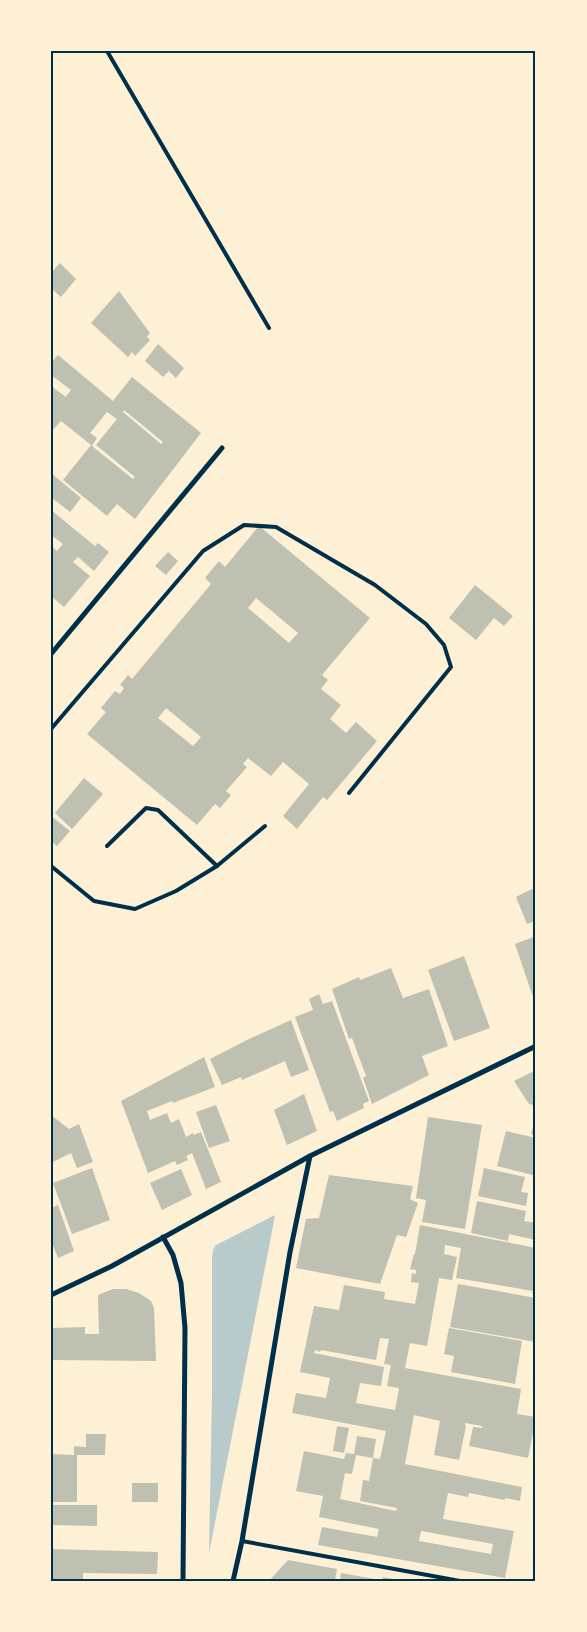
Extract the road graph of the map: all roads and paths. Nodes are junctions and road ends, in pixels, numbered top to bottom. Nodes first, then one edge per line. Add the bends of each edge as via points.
1 (107, 51) edge
2 (269, 328) dead end
3 (222, 448) dead end
4 (51, 654) edge
5 (51, 729) edge
6 (348, 793) dead end
7 (266, 826) dead end
8 (107, 846) dead end
9 (51, 866) edge
10 (217, 866) junction
11 (536, 1046) edge
12 (310, 1156) junction
13 (163, 1237) junction
14 (51, 1295) edge
15 (242, 1541) junction
16 (183, 1581) edge
17 (233, 1581) edge
18 (460, 1581) edge

1 - 2 lane
3 - 4 street
5 - 6 lane via 203,551 244,525 276,527 376,585 426,624 444,645 452,667
7 - 10 lane
8 - 10 lane via 146,808 158,810
9 - 10 lane via 94,901 135,909 176,891
11 - 12 street
12 - 13 street
12 - 15 street via 290,1252
13 - 14 street
13 - 16 street via 182,1282 185,1328
15 - 17 street
15 - 18 lane

